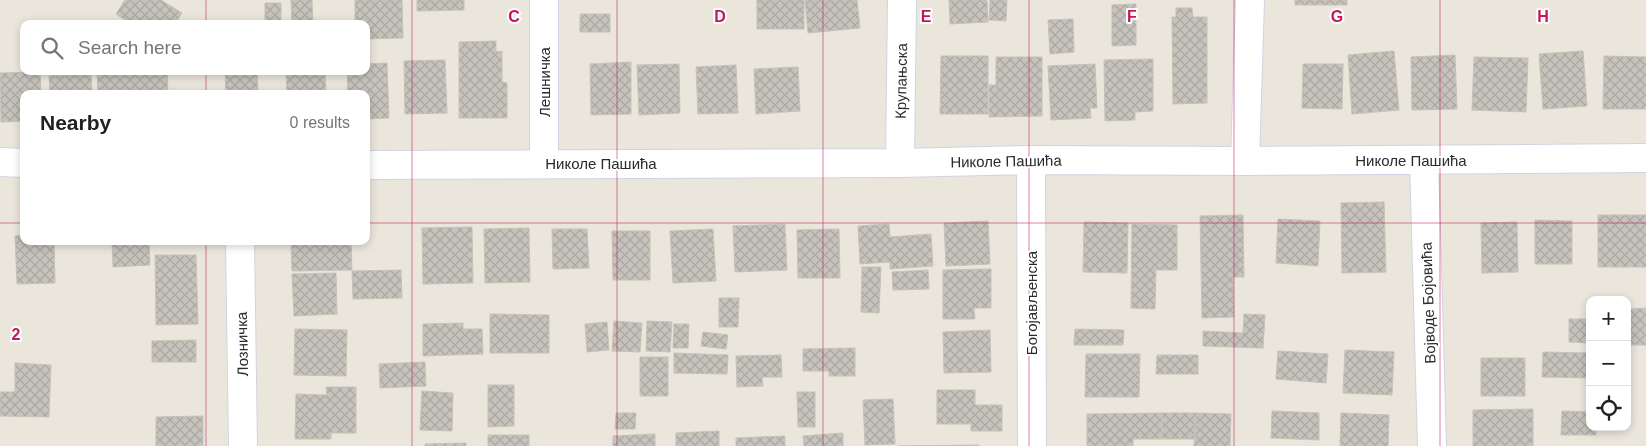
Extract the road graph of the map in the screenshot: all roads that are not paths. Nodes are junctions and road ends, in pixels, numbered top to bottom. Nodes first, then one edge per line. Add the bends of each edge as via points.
1 (544, 0) edge
2 (902, 0) edge
3 (1250, 0) edge
4 (1646, 158) edge
5 (1031, 160) junction
6 (1424, 160) junction
7 (1245, 161) junction
8 (0, 162) edge
9 (20, 162) edge
10 (544, 163) junction
11 (900, 163) junction
12 (370, 165) edge
13 (240, 245) edge
14 (243, 446) edge
15 (1032, 446) edge
16 (1432, 446) edge

1 - 10 street, Лешничка
2 - 11 street, Крупањска
3 - 7 street
4 - 6 street, Николе Пашића
5 - 7 street, Николе Пашића
5 - 11 street, Николе Пашића
5 - 15 street, Богојављенска
6 - 7 street, Николе Пашића
6 - 16 street, Војводе Бојовића
8 - 9 street
10 - 11 street, Николе Пашића
10 - 12 street, Николе Пашића
13 - 14 street, Лозничка

